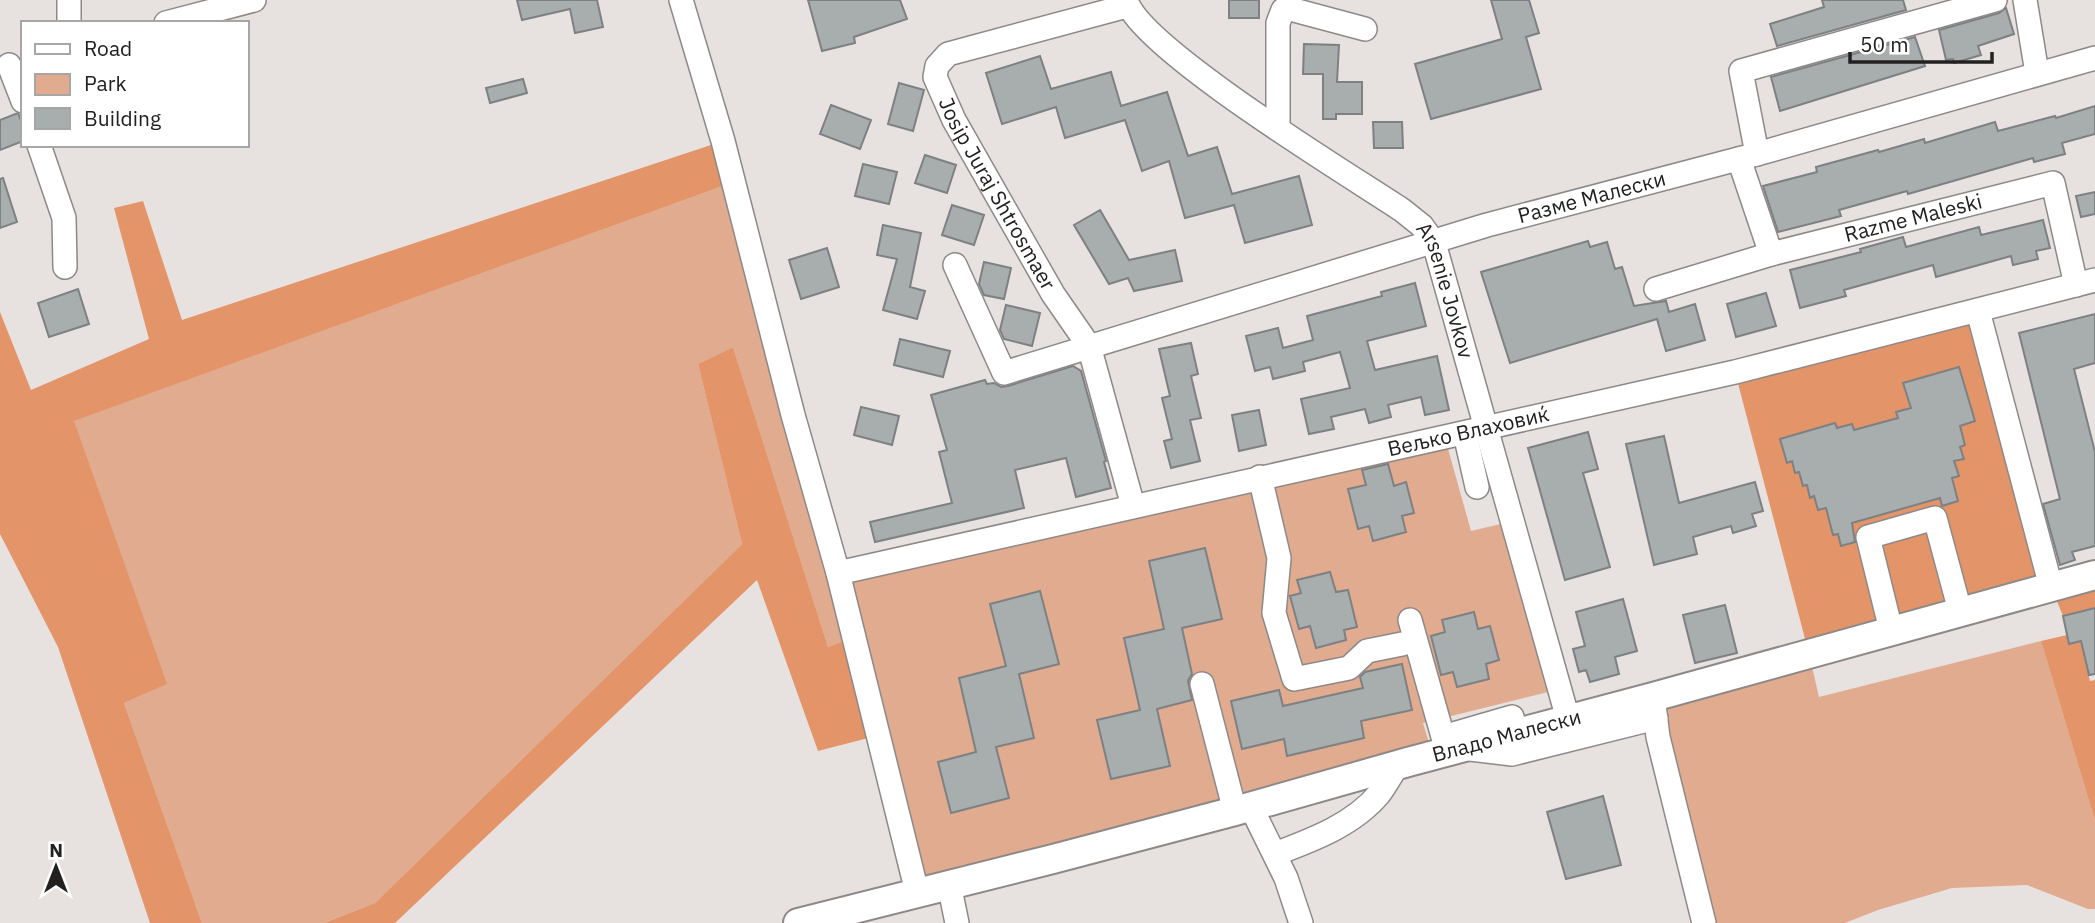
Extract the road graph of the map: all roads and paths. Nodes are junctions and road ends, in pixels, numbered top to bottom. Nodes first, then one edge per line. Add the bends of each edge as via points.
1 (69, 0) edge
2 (254, 0) edge
3 (681, 0) edge
4 (1995, 0) edge
5 (2025, 0) edge
6 (1126, 3) edge
7 (69, 21) edge
8 (174, 21) edge
9 (1365, 29) dead end
10 (2095, 58) edge
11 (11, 65) edge
12 (2037, 73) junction
13 (21, 96) edge
14 (1278, 129) junction
15 (40, 147) edge
16 (1748, 156) junction
17 (1434, 243) junction
18 (1771, 254) junction
19 (955, 265) dead end
20 (65, 267) dead end
21 (2086, 282) edge
22 (1656, 289) dead end
23 (1978, 311) junction
24 (1088, 346) junction
25 (1476, 431) junction
26 (1260, 477) junction
27 (1477, 487) dead end
28 (1133, 506) junction
29 (838, 573) junction
30 (2095, 575) edge
31 (2051, 587) junction
32 (1960, 611) junction
33 (1410, 620) dead end
34 (1891, 630) junction
35 (1402, 644) dead end
36 (1202, 684) dead end
37 (1654, 708) junction
38 (1568, 719) junction
39 (1516, 732) junction
40 (1464, 748) junction
41 (1397, 765) junction
42 (1243, 809) junction
43 (1275, 854) junction
44 (949, 884) junction
45 (917, 892) junction
46 (798, 923) edge
47 (957, 923) edge
48 (1301, 923) edge
49 (1704, 923) edge

1 - 7 street
2 - 8 street
3 - 29 street
4 - 16 street via 1741,71
5 - 12 street
6 - 14 street, Arsenie Jovkov via 1155,37
6 - 24 street, Josip Juraj Shtrosmaer via 948,54 937,66 935,77 954,120
9 - 14 street via 1283,10 1278,23
10 - 12 street, Разме Малески
11 - 13 street
12 - 16 street, Разме Малески
14 - 17 street, Arsenie Jovkov via 1402,210
15 - 20 street via 64,218
16 - 17 street, Разме Малески
16 - 18 street
17 - 24 street, Разме Малески
17 - 25 street, Arsenie Jovkov
18 - 21 street, Razme Maleski via 2053,183
18 - 22 street
19 - 24 street, Разме Малески via 1004,373
21 - 23 street, Вељко Влаховиќ
23 - 25 street, Вељко Влаховиќ
23 - 31 street
24 - 28 street, Josip Juraj Shtrosmaer
25 - 26 street, Вељко Влаховиќ
25 - 27 street
25 - 38 street, Arsenie Jovkov
26 - 28 street, Вељко Влаховиќ
26 - 35 street via 1279,558 1274,613 1294,680 1349,668 1367,651
28 - 29 street, Вељко Влаховиќ
29 - 45 street
30 - 31 main road, Владо Малески
31 - 32 main road, Владо Малески
32 - 34 main road, Владо Малески
32 - 34 street via 1935,518 1868,537
33 - 39 street via 1443,737 1512,717
34 - 37 main road, Владо Малески
36 - 42 street
37 - 38 main road, Владо Малески
37 - 40 street via 1512,754
37 - 49 street
38 - 39 main road, Владо Малески
39 - 40 main road, Владо Малески
40 - 41 main road, Владо Малески
41 - 42 main road, Владо Малески
41 - 43 street via 1379,794 1350,820
42 - 43 street
42 - 44 main road, Владо Малески
43 - 48 street
44 - 45 main road, Владо Малески
44 - 47 street
45 - 46 main road, Владо Малески

